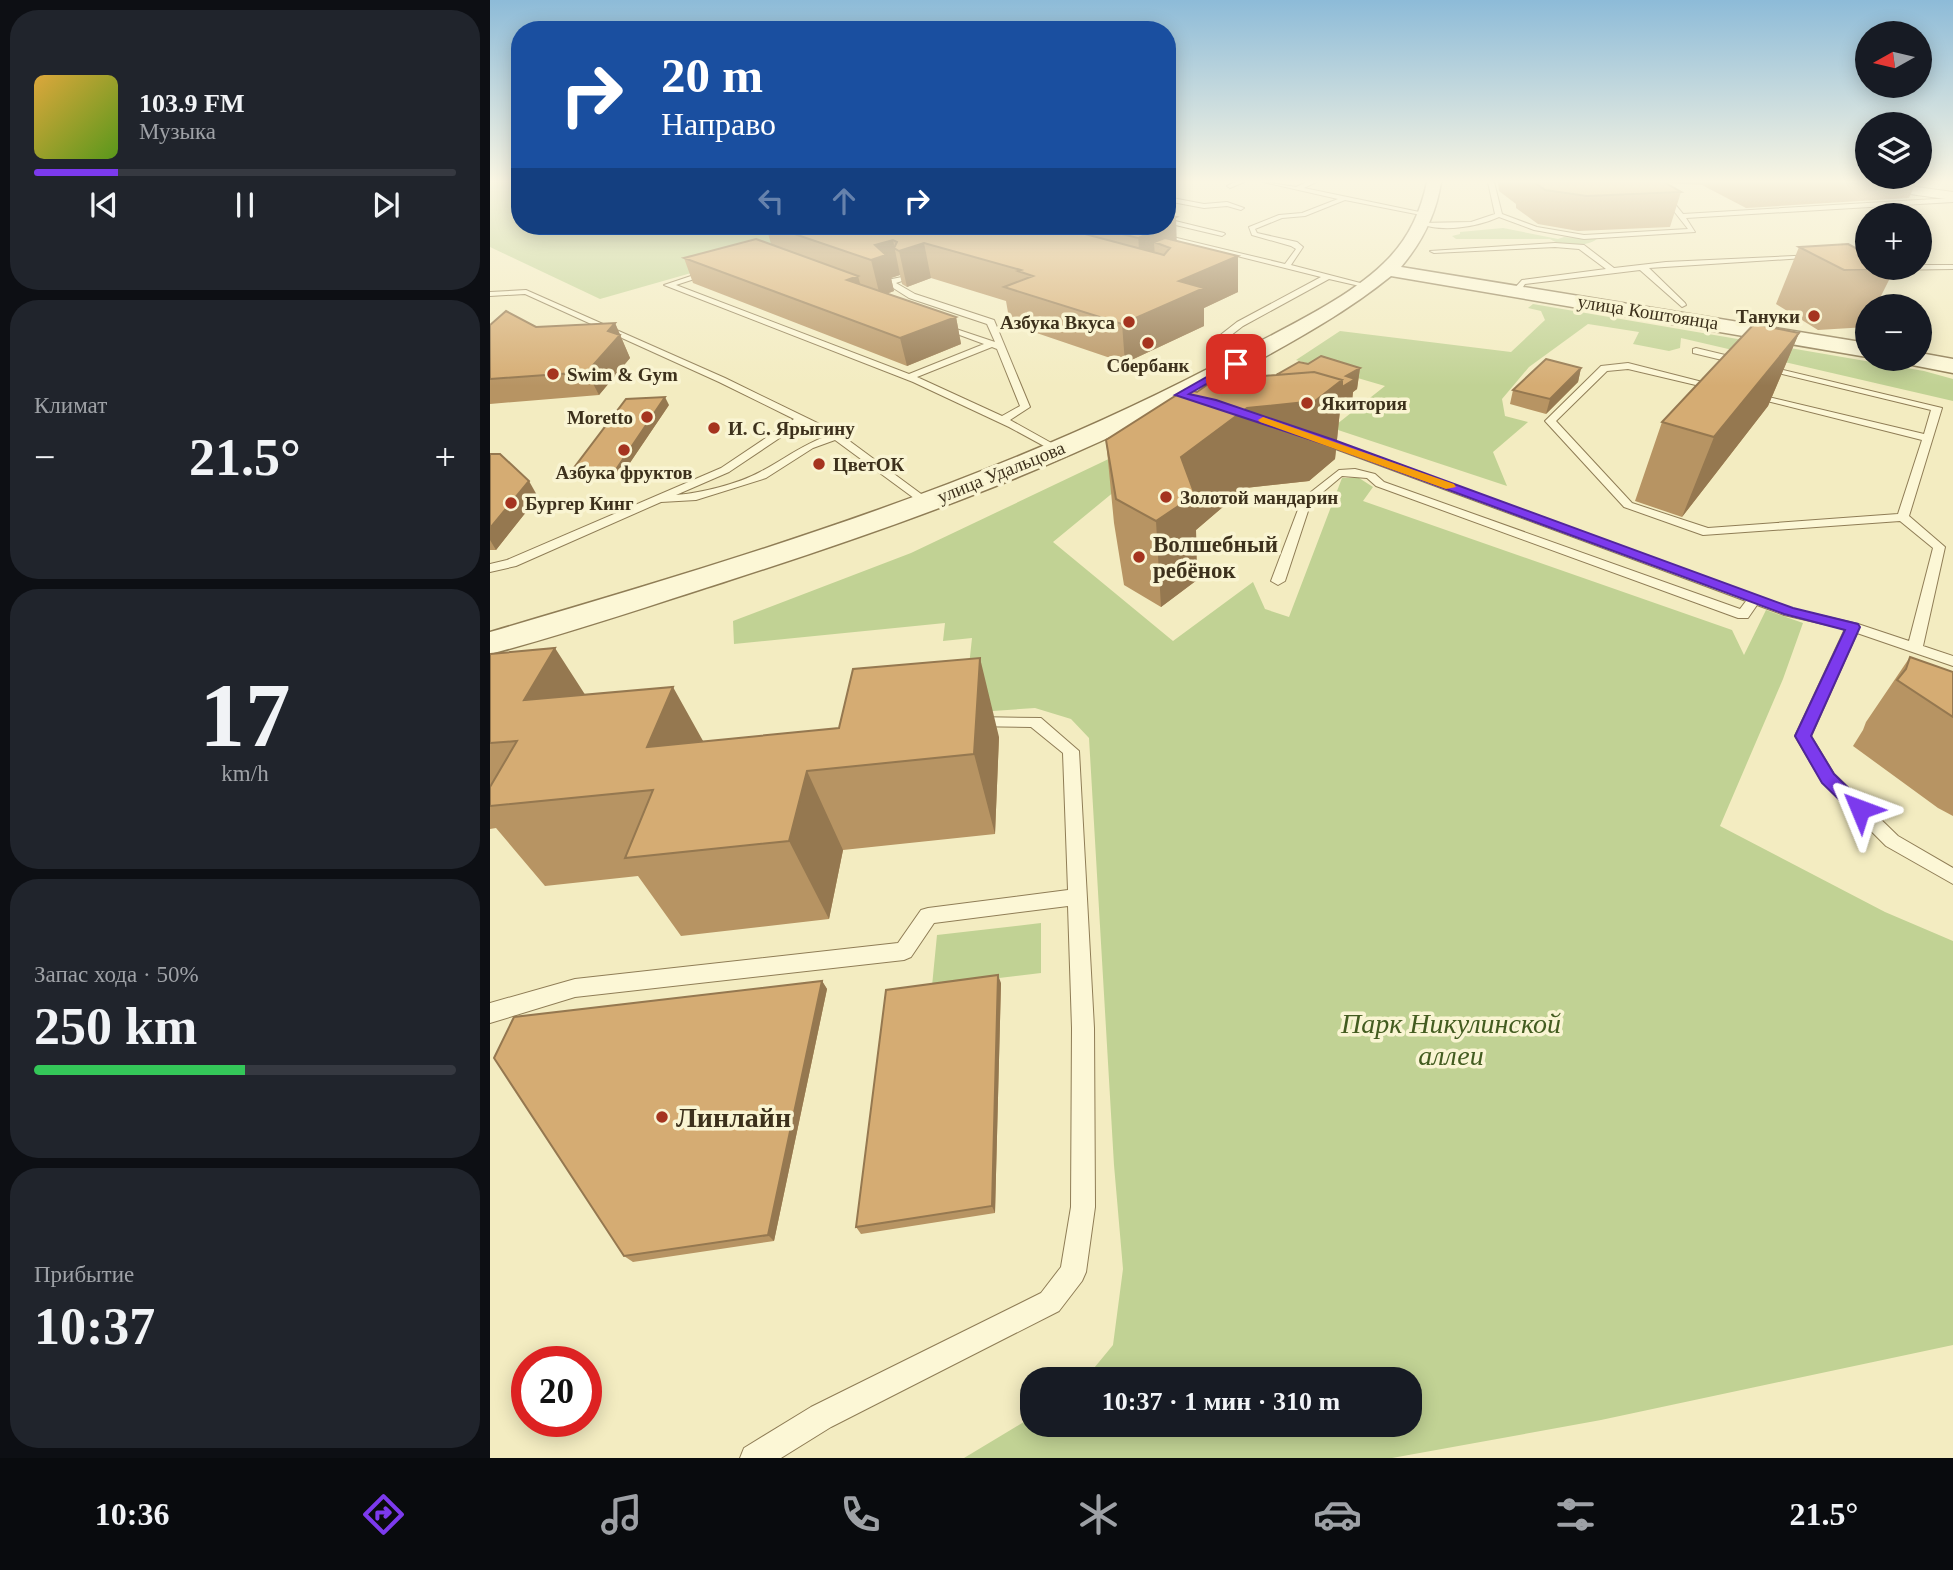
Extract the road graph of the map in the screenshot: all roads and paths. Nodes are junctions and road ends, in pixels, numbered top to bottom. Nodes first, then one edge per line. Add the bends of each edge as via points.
1 (1207, 250) edge
2 (1220, 250) edge
3 (1299, 250) edge
4 (1401, 250) edge
5 (1457, 250) edge
6 (1585, 250) edge
7 (1434, 251) dead end
8 (1828, 256) edge
9 (1192, 257) edge
10 (1287, 266) junction
11 (1641, 267) junction
12 (1932, 267) edge
13 (1953, 267) edge
14 (728, 268) edge
15 (1387, 270) junction
16 (1612, 270) junction
17 (1328, 276) junction
18 (899, 279) edge
19 (1364, 285) junction
20 (1516, 291) junction
21 (490, 294) edge
22 (1682, 305) dead end
23 (926, 319) edge
24 (992, 344) junction
25 (1002, 348) junction
26 (1855, 348) edge
27 (1696, 351) dead end
28 (1932, 362) edge
29 (1953, 366) edge
30 (1231, 367) junction
31 (909, 377) junction
32 (1723, 389) edge
33 (1737, 392) edge
34 (801, 419) junction
35 (1004, 419) junction
36 (1306, 434) edge
37 (836, 436) junction
38 (1927, 438) junction
39 (1059, 450) junction
40 (653, 501) junction
41 (926, 502) junction
42 (1903, 517) junction
43 (490, 569) edge
44 (1278, 581) dead end
45 (1754, 599) junction
46 (1853, 627) junction
47 (490, 643) edge
48 (1914, 648) junction
49 (1953, 661) edge
50 (956, 724) edge
51 (1953, 877) edge
52 (1077, 897) junction
53 (490, 1013) edge
54 (754, 1458) edge

1 - 9 lane
2 - 10 lane
3 - 10 lane
4 - 15 street, улица Удальцова
5 - 7 lane
6 - 16 lane
8 - 11 lane
10 - 17 lane
11 - 16 lane
11 - 22 lane
12 - 13 lane
14 - 31 lane via 668,285
15 - 19 street, улица Удальцова
15 - 20 street, улица Коштоянца
16 - 20 lane via 1522,282
17 - 19 lane
17 - 30 lane via 1240,324 1217,342 1216,355
18 - 25 lane via 890,282 912,296 991,322
19 - 30 street, улица Удальцова
20 - 26 street, улица Коштоянца
21 - 34 lane via 526,292
23 - 24 lane
24 - 25 lane
24 - 31 lane
25 - 35 lane via 1025,407
27 - 38 lane via 1937,408
28 - 29 street
30 - 39 street, улица Удальцова via 1191,397
31 - 35 lane
32 - 42 lane via 1628,366 1604,368 1550,421 1628,505 1707,532
33 - 38 lane
34 - 37 lane
34 - 40 lane via 725,470
35 - 39 lane
36 - 45 lane
37 - 40 lane via 809,446 762,476 696,497
37 - 41 lane
38 - 42 lane
39 - 41 street, улица Удальцова
40 - 43 lane
41 - 47 street, улица Удальцова via 677,587
42 - 48 lane via 1939,547
44 - 45 lane via 1306,500 1339,473 1355,472 1743,615
45 - 46 lane
46 - 48 lane
46 - 51 lane via 1803,736 1828,778 1892,841
48 - 49 lane
50 - 52 lane via 1035,722 1071,751
52 - 53 lane via 928,916 904,951 575,988
52 - 54 lane via 1083,1207 1073,1272 1050,1302 821,1417

